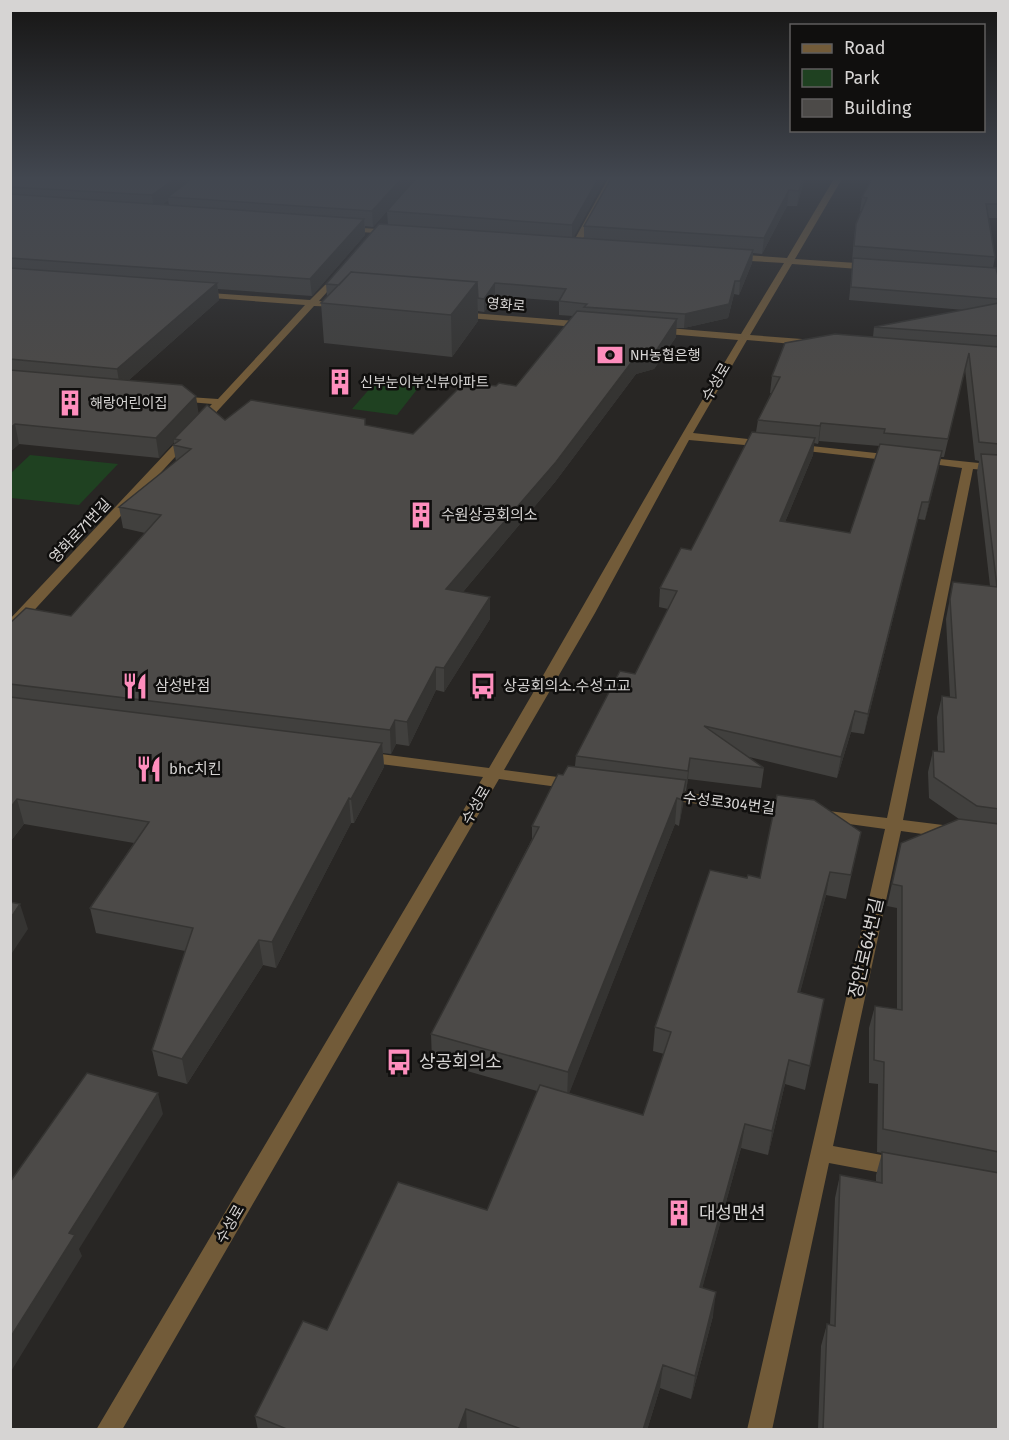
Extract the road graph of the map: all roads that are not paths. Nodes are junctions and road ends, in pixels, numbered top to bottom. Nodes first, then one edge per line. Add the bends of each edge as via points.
1 (798, 244) edge
2 (564, 245) edge
3 (575, 246) joint
4 (587, 246) edge
5 (717, 256) edge
6 (788, 261) junction
7 (345, 267) edge
8 (882, 268) edge
9 (185, 293) edge
10 (314, 303) junction
11 (350, 306) edge
12 (445, 314) edge
13 (600, 326) edge
14 (647, 330) edge
15 (742, 337) junction
16 (824, 344) edge
17 (163, 397) edge
18 (221, 402) junction
19 (686, 436) junction
20 (968, 465) junction
21 (999, 468) edge
22 (10, 628) edge
23 (353, 755) edge
24 (494, 774) junction
25 (588, 786) edge
26 (647, 793) edge
27 (894, 824) junction
28 (964, 834) edge
29 (821, 1153) junction
30 (921, 1172) edge
31 (108, 1430) edge
32 (759, 1430) edge

1 - 6 street, 수성로
2 - 3 street
3 - 4 street
5 - 6 street
6 - 8 street
6 - 15 street, 수성로
7 - 10 street, 영화로71번길
9 - 10 street
10 - 11 street
10 - 18 street, 영화로71번길
12 - 13 street, 영화로
14 - 15 street
15 - 16 street
15 - 19 street, 수성로
17 - 18 street
18 - 22 street, 영화로71번길
19 - 20 street
19 - 24 street, 수성로
20 - 21 street
20 - 27 street, 장안로64번길
23 - 24 street
24 - 25 street
24 - 31 street, 수성로
26 - 27 street, 수성로304번길
27 - 28 street, 수성로304번길
27 - 29 street, 장안로64번길
29 - 30 street
29 - 32 street, 장안로64번길

